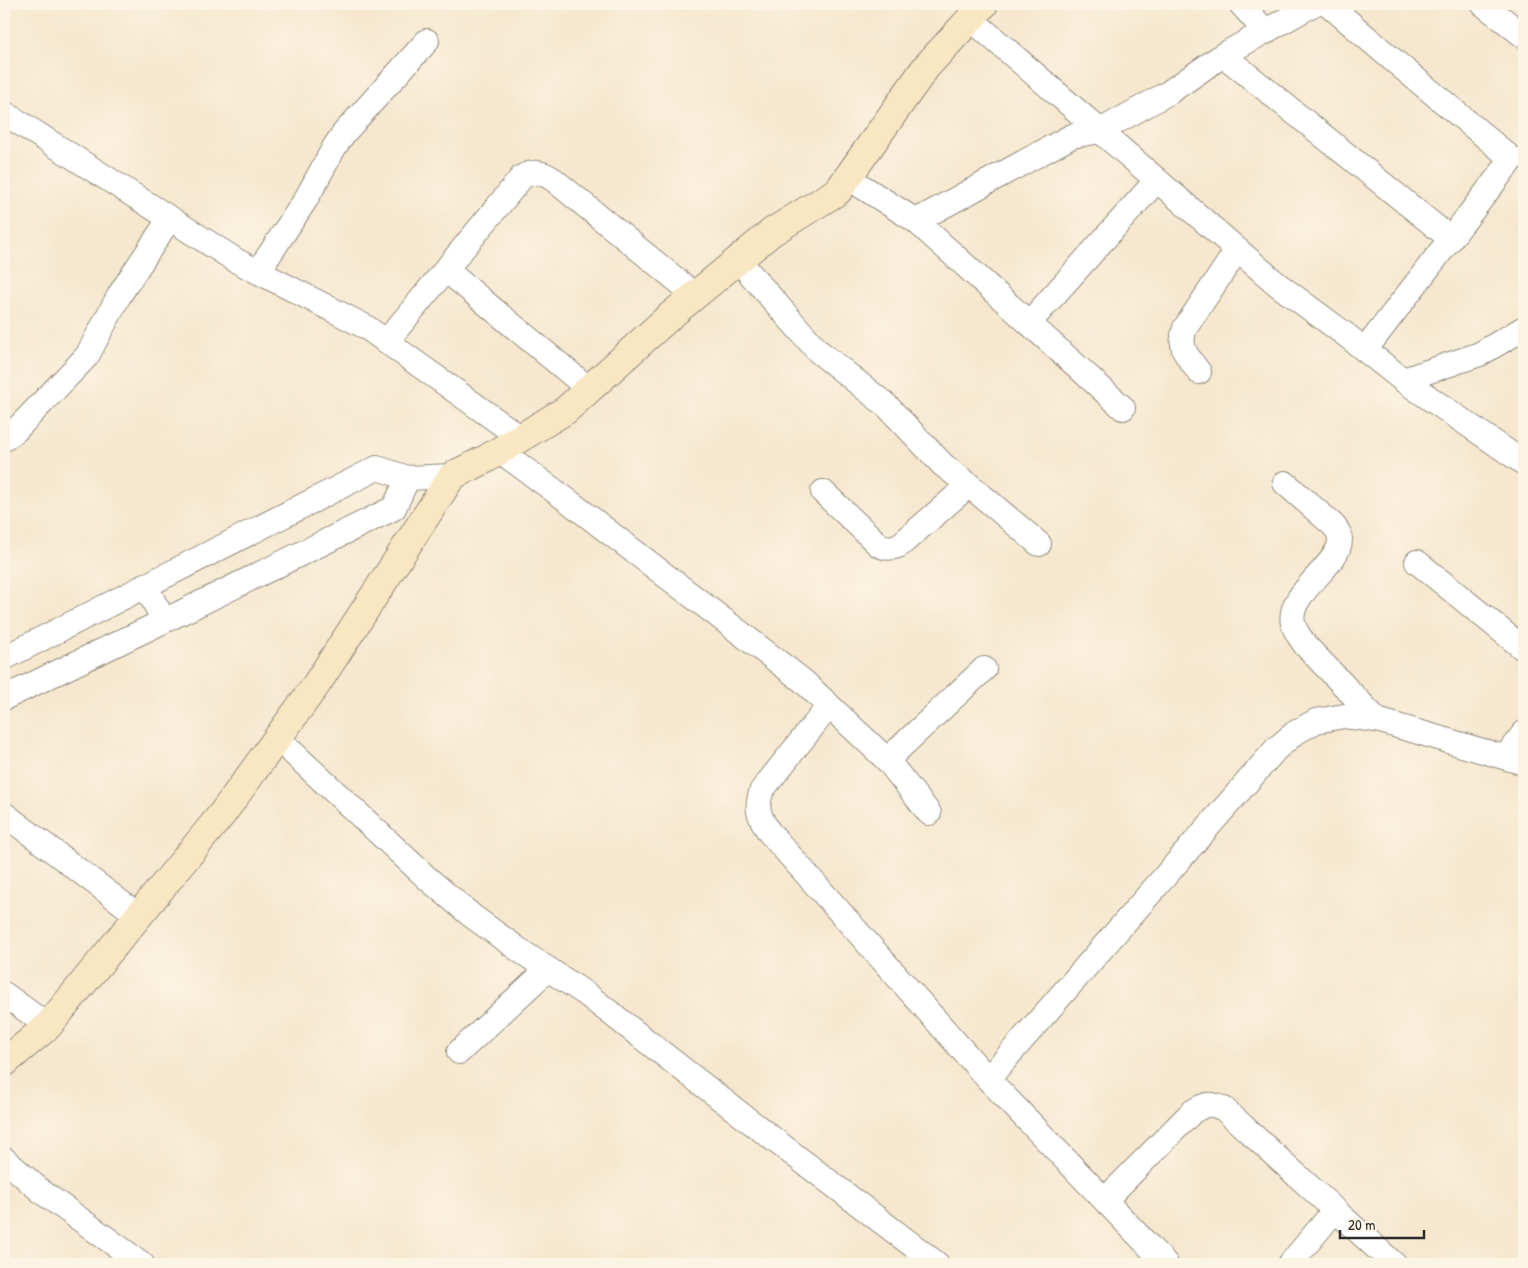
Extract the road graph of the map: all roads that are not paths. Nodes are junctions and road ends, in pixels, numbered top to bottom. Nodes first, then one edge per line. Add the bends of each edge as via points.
1 (1241, 4) edge
2 (1314, 4) edge
3 (1328, 4) edge
4 (1483, 4) edge
5 (978, 11) edge
6 (1266, 32) junction
7 (1524, 36) edge
8 (426, 41) dead end
9 (1223, 55) junction
10 (4, 113) edge
11 (1100, 131) junction
12 (1518, 152) edge
13 (847, 177) junction
14 (1157, 180) junction
15 (170, 218) junction
16 (916, 221) junction
17 (1451, 239) junction
18 (1237, 250) junction
19 (738, 260) junction
20 (446, 270) junction
21 (258, 272) junction
22 (695, 294) junction
23 (1029, 323) junction
24 (1524, 328) edge
25 (386, 342) junction
26 (1365, 350) junction
27 (1199, 372) dead end
28 (1403, 380) junction
29 (589, 389) junction
30 (1123, 408) dead end
31 (4, 439) edge
32 (510, 444) junction
33 (1524, 463) edge
34 (452, 476) junction
35 (408, 478) junction
36 (1285, 483) dead end
37 (969, 485) junction
38 (823, 492) dead end
39 (1039, 544) dead end
40 (1417, 562) dead end
41 (145, 586) junction
42 (164, 621) junction
43 (1524, 649) edge
44 (4, 658) edge
45 (984, 669) dead end
46 (4, 698) edge
47 (829, 706) junction
48 (1377, 720) junction
49 (1524, 733) edge
50 (277, 738) junction
51 (887, 760) junction
52 (1515, 760) edge
53 (929, 813) dead end
54 (4, 814) edge
55 (139, 916) junction
56 (548, 969) junction
57 (4, 994) edge
58 (48, 1026) junction
59 (459, 1052) dead end
60 (4, 1064) edge
61 (988, 1079) junction
62 (4, 1160) edge
63 (1105, 1200) junction
64 (1335, 1210) junction
65 (142, 1264) edge
66 (936, 1264) edge
67 (1166, 1264) edge
68 (1290, 1264) edge
69 (1394, 1264) edge

1 - 6 street
2 - 6 street
3 - 12 street via 1394,61
4 - 7 street
5 - 11 street
5 - 13 street via 926,67
6 - 9 street
8 - 21 street via 344,133
9 - 11 street via 1168,93
9 - 17 street
10 - 15 street
11 - 14 street
11 - 16 street via 1072,136
12 - 17 street
13 - 16 street
13 - 19 street via 838,190 772,232
14 - 18 street
14 - 23 street
15 - 21 street
15 - 31 street via 120,294 87,356
16 - 23 street
17 - 26 street
18 - 26 street
18 - 27 street via 1181,339 1187,356
19 - 22 street
19 - 37 street via 818,351 887,406 943,466
20 - 22 street via 522,177 537,172 554,180
20 - 25 street
20 - 29 street
21 - 25 street via 366,327
22 - 29 street
23 - 30 street
24 - 28 street via 1480,354
25 - 32 street
26 - 28 street
28 - 33 street
29 - 32 street via 566,410
32 - 34 street
32 - 47 street via 567,500 803,681
34 - 35 street
34 - 50 street via 316,685
35 - 41 street via 377,468
35 - 42 street via 394,508
36 - 48 street via 1339,532 1340,539 1336,552 1300,596 1292,621 1296,633
37 - 38 street via 900,545 892,548 873,540
37 - 39 street
40 - 43 street
41 - 42 street
41 - 44 street
42 - 46 street
45 - 51 street
47 - 51 street
47 - 61 street via 762,790 757,803 760,816 768,832
48 - 52 street
48 - 61 street via 1344,716 1316,721 1276,749
49 - 52 street
50 - 55 street via 222,814
50 - 56 street via 427,878 472,916
51 - 53 street
54 - 55 street
55 - 58 street
56 - 59 street
56 - 66 street via 692,1074
57 - 58 street
58 - 60 street
61 - 63 street
62 - 65 street via 42,1192
63 - 64 street via 1192,1112 1204,1104 1215,1104
63 - 67 street
64 - 68 street
64 - 69 street

